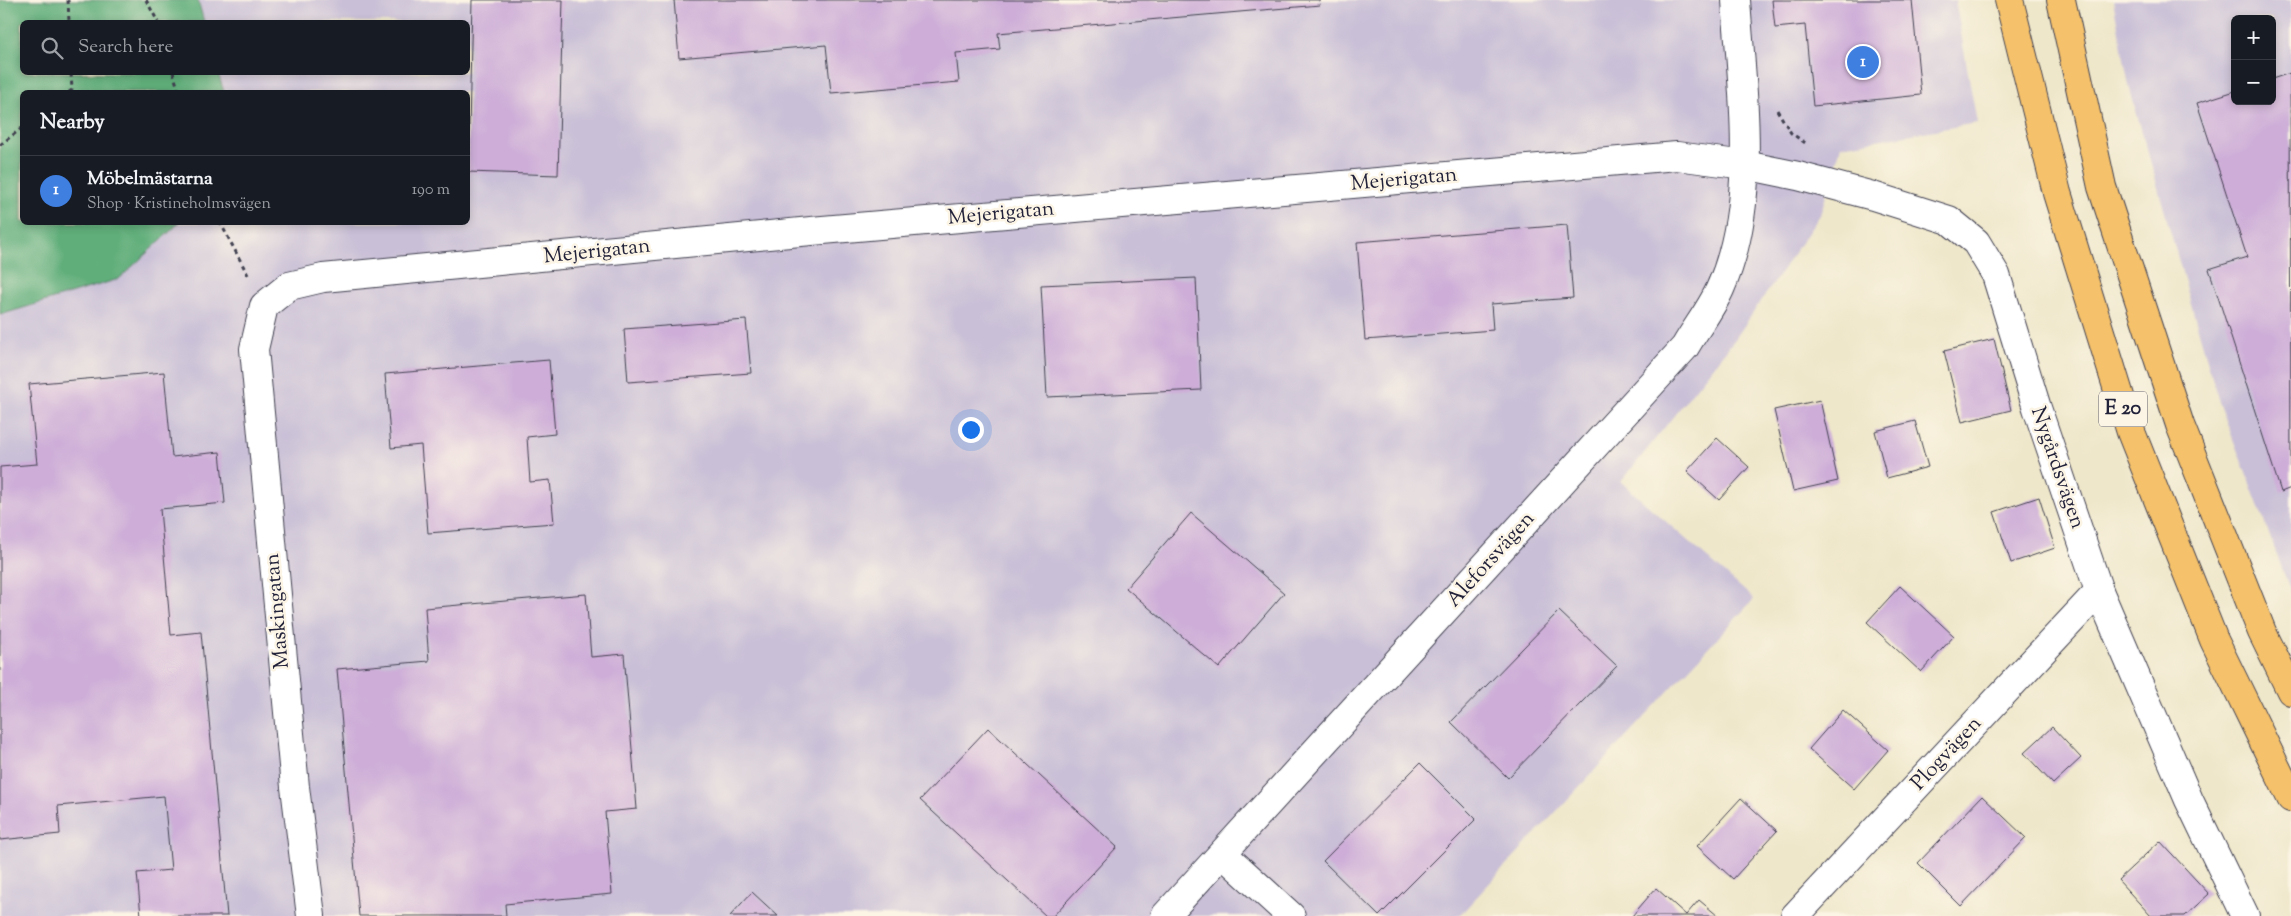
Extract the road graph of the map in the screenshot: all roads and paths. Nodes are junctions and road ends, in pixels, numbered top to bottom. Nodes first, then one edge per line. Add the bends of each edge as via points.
1 (68, 0) edge
2 (146, 0) edge
3 (1736, 0) edge
4 (2009, 0) edge
5 (2061, 0) edge
6 (69, 20) edge
7 (157, 20) edge
8 (71, 75) edge
9 (175, 75) edge
10 (72, 90) edge
11 (178, 90) edge
12 (20, 130) edge
13 (0, 145) edge
14 (1745, 165) junction
15 (222, 225) edge
16 (264, 306) junction
17 (2099, 592) junction
18 (2291, 691) edge
19 (2291, 798) edge
20 (1223, 854) junction
21 (311, 916) edge
22 (1165, 916) edge
23 (1291, 916) edge
24 (1795, 916) edge
25 (2245, 916) edge

1 - 6 path
2 - 7 path
3 - 14 street, Aleforsvägen
4 - 19 highway, E 20 via 2057,194 2131,432 2214,640
5 - 18 highway, E 20 via 2102,188 2180,425 2262,632
8 - 10 path
9 - 11 path
12 - 13 path
14 - 16 street, Mejerigatan via 1677,156 810,231 323,278 289,286
14 - 17 street, Nygårdsvägen via 1873,196 1948,220 1976,242 1996,275
14 - 20 street, Aleforsvägen via 1736,237 1720,289 1684,347
15 - 16 path
16 - 21 street, Maskingatan via 254,349 294,777
17 - 24 street, Plogvägen
17 - 25 street, Nygårdsvägen via 2189,800
20 - 22 street, Aleforsvägen
20 - 23 street

